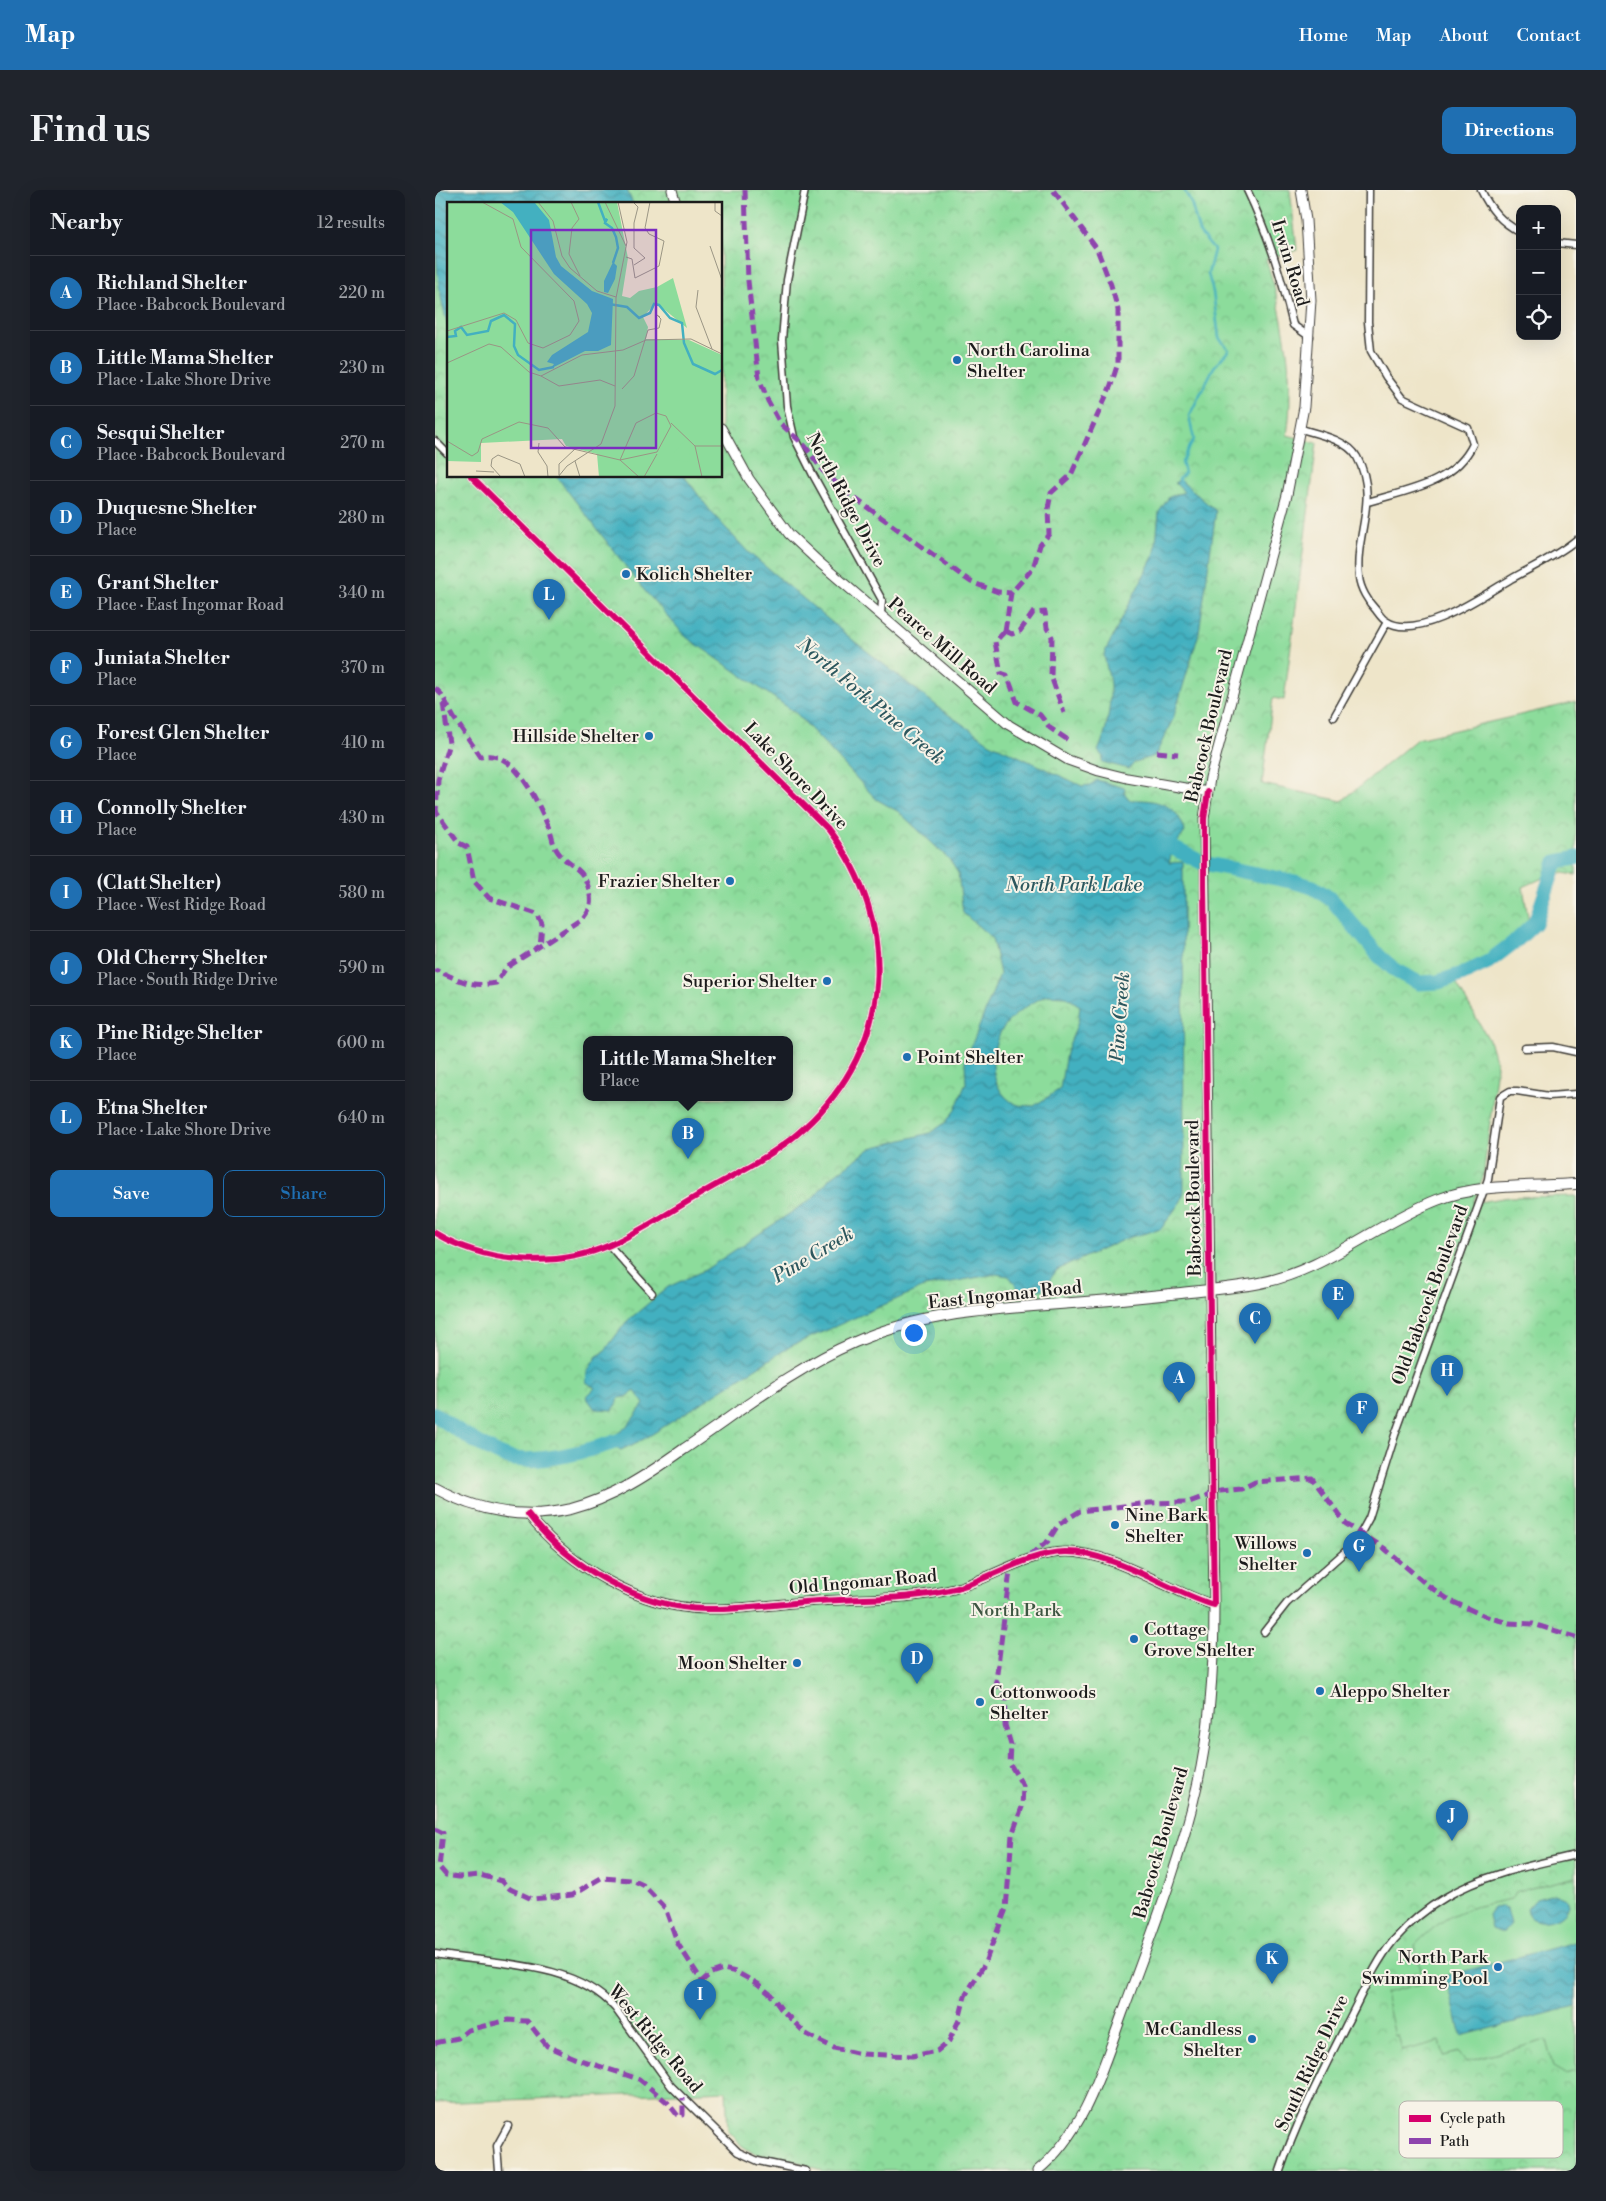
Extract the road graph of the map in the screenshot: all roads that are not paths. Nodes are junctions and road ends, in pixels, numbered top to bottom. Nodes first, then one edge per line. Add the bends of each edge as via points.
1 (805, 190) edge
2 (1247, 190) edge
3 (1301, 190) edge
4 (1369, 190) edge
5 (1481, 190) edge
6 (1516, 230) edge
7 (1561, 242) edge
8 (1576, 244) edge
9 (1310, 337) junction
10 (1301, 429) junction
11 (723, 432) edge
12 (435, 441) edge
13 (447, 453) edge
14 (473, 478) edge
15 (1368, 502) junction
16 (1576, 540) edge
17 (881, 614) junction
18 (1387, 622) junction
19 (1334, 717) dead end
20 (1208, 792) junction
21 (1525, 1048) dead end
22 (1576, 1052) edge
23 (1576, 1094) edge
24 (1576, 1184) edge
25 (1485, 1189) junction
26 (435, 1233) edge
27 (609, 1246) junction
28 (1210, 1290) junction
29 (652, 1293) dead end
30 (435, 1488) edge
31 (528, 1514) junction
32 (1214, 1604) junction
33 (1264, 1632) dead end
34 (1576, 1855) edge
35 (435, 1954) edge
36 (508, 2126) dead end
37 (499, 2171) edge
38 (806, 2171) edge
39 (1037, 2171) edge
40 (1280, 2171) edge

1 - 17 street, North Ridge Drive via 787,280 782,340 787,406 795,437 812,473 882,600
2 - 9 street, Irwin Road via 1278,264 1293,325
3 - 9 main road, Babcock Boulevard via 1311,300
4 - 15 street via 1368,322 1371,350 1386,378 1402,398 1468,428 1473,444 1466,458 1452,471 1428,484
5 - 6 street via 1490,208
7 - 8 street
9 - 10 main road, Babcock Boulevard
10 - 15 street via 1334,438 1356,454 1364,471
10 - 20 main road, Babcock Boulevard via 1287,495
11 - 17 main road, Pearce Mill Road via 749,479 789,534
12 - 13 street
14 - 27 street, Lake Shore Drive via 828,829 861,881 875,930 878,964 873,1014 860,1053 833,1097 802,1130 773,1150
15 - 18 street via 1359,576 1372,606
16 - 18 street via 1431,624 1411,627
17 - 20 main road, Pearce Mill Road via 989,708 1037,743 1068,760 1111,774
18 - 19 street
20 - 28 main road, Babcock Boulevard via 1204,886
21 - 22 street via 1553,1047
23 - 25 street, Old Babcock Boulevard via 1549,1096 1510,1091 1501,1098
24 - 25 main road, East Ingomar Road
25 - 28 main road, East Ingomar Road via 1449,1196 1423,1206 1301,1271 1259,1283
25 - 33 street, Old Babcock Boulevard via 1362,1534 1287,1603
26 - 27 street, Lake Shore Drive via 474,1250 521,1259 564,1257
27 - 29 street
28 - 31 main road, East Ingomar Road via 961,1313 900,1326 858,1341 820,1360 614,1493 567,1510
28 - 32 main road, Babcock Boulevard
30 - 31 main road, East Ingomar Road via 477,1506
31 - 32 main road, Old Ingomar Road via 551,1539 606,1579 643,1596 694,1609 925,1594 974,1582 1034,1558 1064,1552 1096,1557
32 - 39 main road, Babcock Boulevard via 1212,1681 1204,1752 1174,1870 1093,2093 1071,2133
34 - 40 street, South Ridge Drive via 1461,1889 1423,1912 1400,1934 1371,1976 1326,2064
35 - 38 street, West Ridge Road via 522,1966 591,1988 615,2008 671,2086 738,2152 758,2161
36 - 37 street via 497,2146

